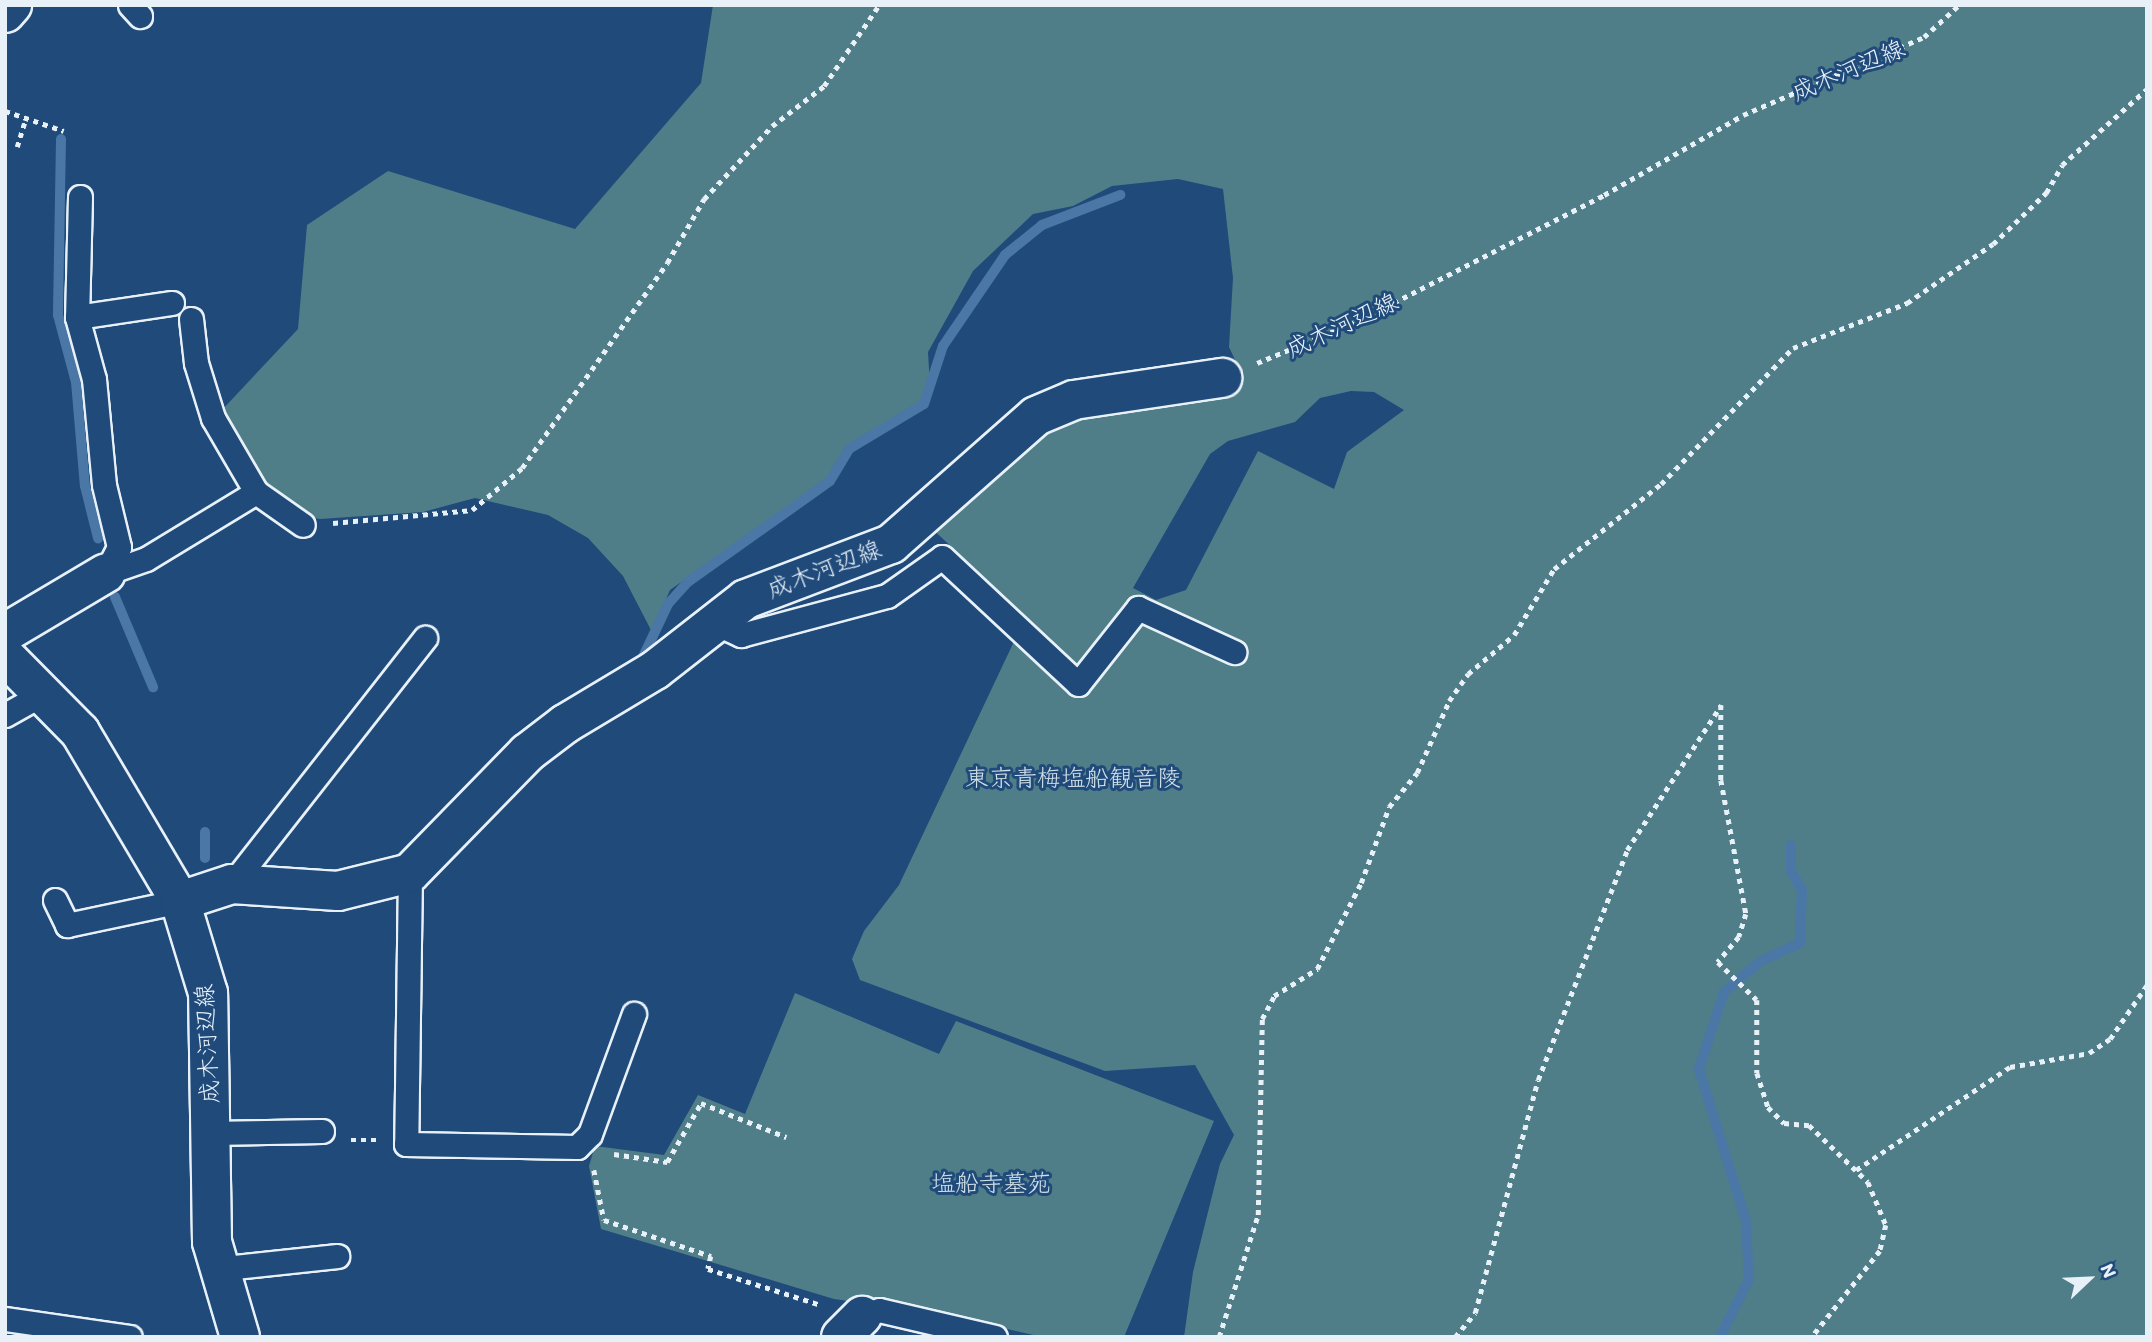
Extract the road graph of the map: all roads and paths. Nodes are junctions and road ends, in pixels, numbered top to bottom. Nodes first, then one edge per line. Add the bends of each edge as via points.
1 (12, 5) edge
2 (879, 5) edge
3 (1959, 5) edge
4 (5, 13) edge
5 (2147, 89) edge
6 (5, 111) edge
7 (26, 118) junction
8 (64, 131) dead end
9 (17, 147) dead end
10 (80, 197) dead end
11 (172, 303) dead end
12 (76, 317) junction
13 (191, 319) dead end
14 (1222, 378) joint
15 (256, 492) junction
16 (303, 525) joint
17 (106, 573) junction
18 (713, 622) junction
19 (5, 633) edge
20 (425, 638) dead end
21 (1234, 652) dead end
22 (5, 656) edge
23 (46, 692) junction
24 (5, 715) edge
25 (410, 873) junction
26 (232, 884) junction
27 (55, 900) dead end
28 (180, 901) junction
29 (2147, 985) edge
30 (634, 1014) dead end
31 (322, 1131) joint
32 (211, 1133) junction
33 (786, 1137) dead end
34 (406, 1144) junction
35 (584, 1149) junction
36 (1856, 1170) junction
37 (337, 1256) dead end
38 (216, 1269) junction
39 (5, 1319) edge
40 (851, 1326) edge
41 (130, 1337) edge
42 (240, 1337) edge
43 (995, 1337) edge
44 (1219, 1337) edge
45 (1455, 1337) edge
46 (1812, 1337) edge

1 - 4 main road
2 - 16 path via 824,86 772,126 704,199 667,263 522,468 491,496 453,515
3 - 14 path, 成木河辺線 via 1924,37 1742,115 1604,195 1358,321
5 - 44 path via 2062,165 2046,192 1993,244 1907,303 1793,348 1661,484 1554,569 1514,635 1468,674 1449,701 1417,773 1389,807 1361,883 1317,969 1274,996 1262,1018 1258,1216
6 - 7 path
7 - 8 path
7 - 9 path
10 - 12 lane
11 - 12 lane
12 - 17 lane via 94,379 104,485 119,547
13 - 15 lane via 196,363 213,418
14 - 18 main road, 成木河辺線 via 1074,400 1036,416 891,544 776,585
15 - 16 lane
15 - 17 lane via 146,559
17 - 19 main road
18 - 21 lane via 741,635 887,596 942,557 1078,684 1138,608
18 - 25 main road, 成木河辺線 via 655,670 527,753
20 - 26 lane
22 - 23 main road, 成木河辺線
23 - 24 lane
23 - 28 main road, 成木河辺線 via 97,757
25 - 26 main road via 338,891
25 - 34 lane
26 - 28 main road
27 - 28 lane via 67,925
28 - 32 main road, 成木河辺線 via 208,993
29 - 36 path via 2110,1039 2089,1053 2010,1068
30 - 35 lane
31 - 32 lane
31 - 34 path via 340,1140
32 - 38 main road, 成木河辺線
33 - 35 path via 701,1103 667,1162
34 - 35 lane
35 - 40 path via 604,1220 711,1256 708,1269
36 - 45 path via 1809,1125 1784,1123 1768,1107 1756,1073 1757,1000 1718,961 1739,937 1746,914 1721,780 1721,705 1626,850 1538,1080 1475,1313
36 - 46 path via 1880,1200 1886,1224 1880,1251
37 - 38 lane
38 - 42 main road, 成木河辺線
39 - 41 lane
40 - 43 lane via 879,1310

